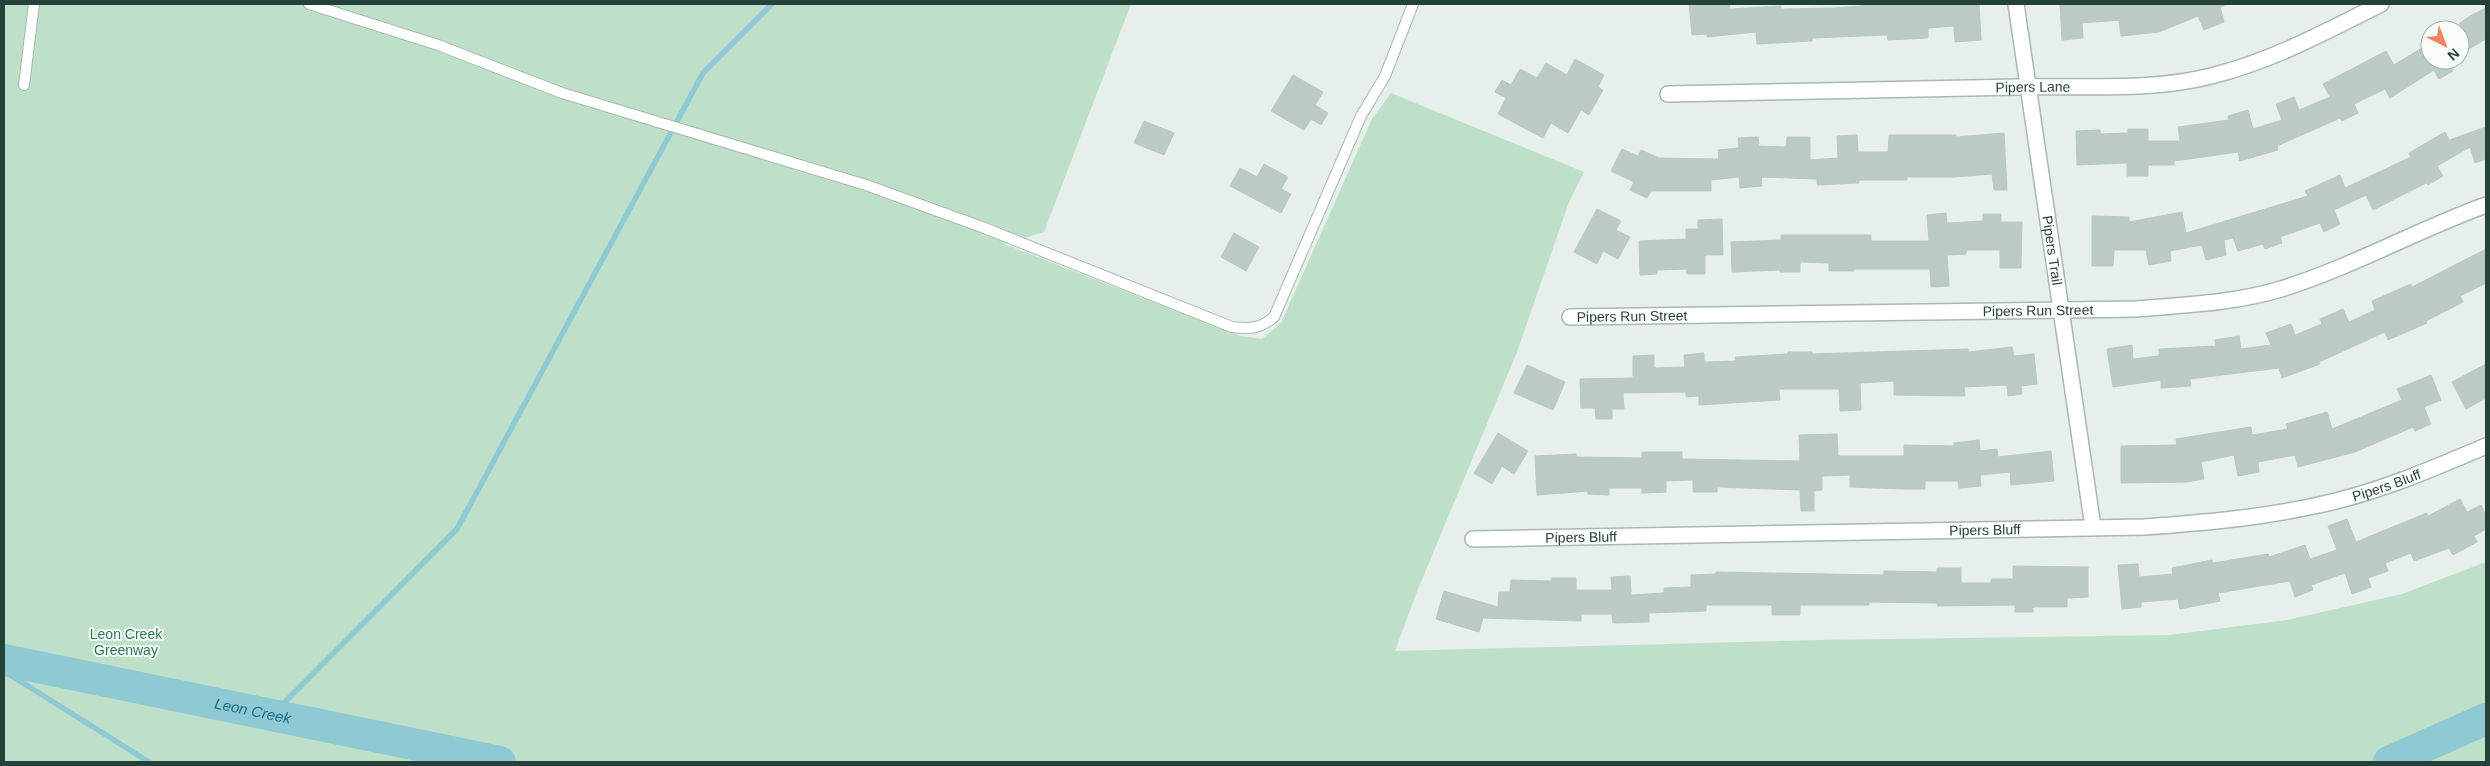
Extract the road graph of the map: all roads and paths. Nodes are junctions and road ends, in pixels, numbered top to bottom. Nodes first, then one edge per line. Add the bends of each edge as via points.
1 (34, 4) edge
2 (309, 4) edge
3 (1413, 4) edge
4 (2016, 4) edge
5 (2380, 4) edge
6 (24, 85) dead end
7 (2028, 87) junction
8 (1668, 94) dead end
9 (2486, 204) edge
10 (2061, 309) junction
11 (1570, 317) dead end
12 (2486, 446) edge
13 (2093, 527) junction
14 (1473, 539) dead end

1 - 6 lane
2 - 3 lane via 438,45 562,93 866,185 1009,237 1232,327 1248,329 1260,328 1274,317 1361,116 1385,76
4 - 7 street, Pipers Trail
5 - 7 street, Pipers Lane via 2294,48 2210,76 2124,88
7 - 8 street, Pipers Lane
7 - 10 street, Pipers Trail
9 - 10 street, Pipers Run Street via 2337,270 2279,290 2210,303 2138,309
10 - 11 street, Pipers Run Street
10 - 13 street, Pipers Trail
12 - 13 street, Pipers Bluff via 2397,483 2315,506 2221,522
13 - 14 street, Pipers Bluff

